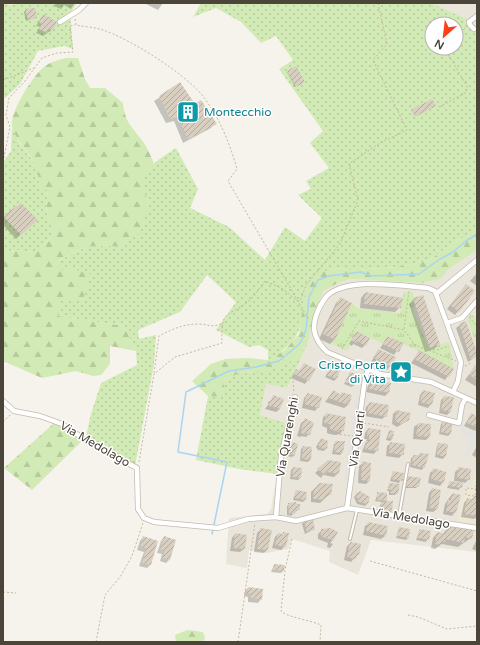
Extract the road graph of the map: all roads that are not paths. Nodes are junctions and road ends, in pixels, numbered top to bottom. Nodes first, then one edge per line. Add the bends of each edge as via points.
1 (86, 3) edge
2 (477, 16) edge
3 (60, 22) dead end
4 (474, 29) dead end
5 (477, 260) edge
6 (436, 294) junction
7 (477, 301) edge
8 (447, 323) junction
9 (368, 370) junction
10 (453, 392) junction
11 (295, 397) road end
12 (466, 398) junction
13 (3, 401) edge
14 (477, 403) edge
15 (429, 415) dead end
16 (408, 464) dead end
17 (346, 508) junction
18 (357, 509) junction
19 (399, 516) junction
20 (276, 517) junction
21 (477, 528) edge
22 (350, 539) dead end

1 - 3 street
2 - 4 street via 469,22
5 - 6 street
6 - 8 street
6 - 9 street via 428,288 370,283 332,292 323,301 312,324 316,339 326,352
7 - 8 street via 462,318
8 - 10 street via 461,362
9 - 10 street via 394,377 431,382
9 - 17 street, Via Quarti
10 - 12 street
11 - 20 street, Via Quarenghi via 281,456
12 - 14 street
12 - 15 street via 459,423
13 - 20 street, Via Medolago via 14,411 62,424 93,445 137,468 138,509 144,518 154,522 218,528 234,522
16 - 19 lane
17 - 18 street, Via Medolago
17 - 20 street, Via Medolago via 296,521
18 - 19 street, Via Medolago
18 - 22 lane
19 - 21 street, Via Medolago

